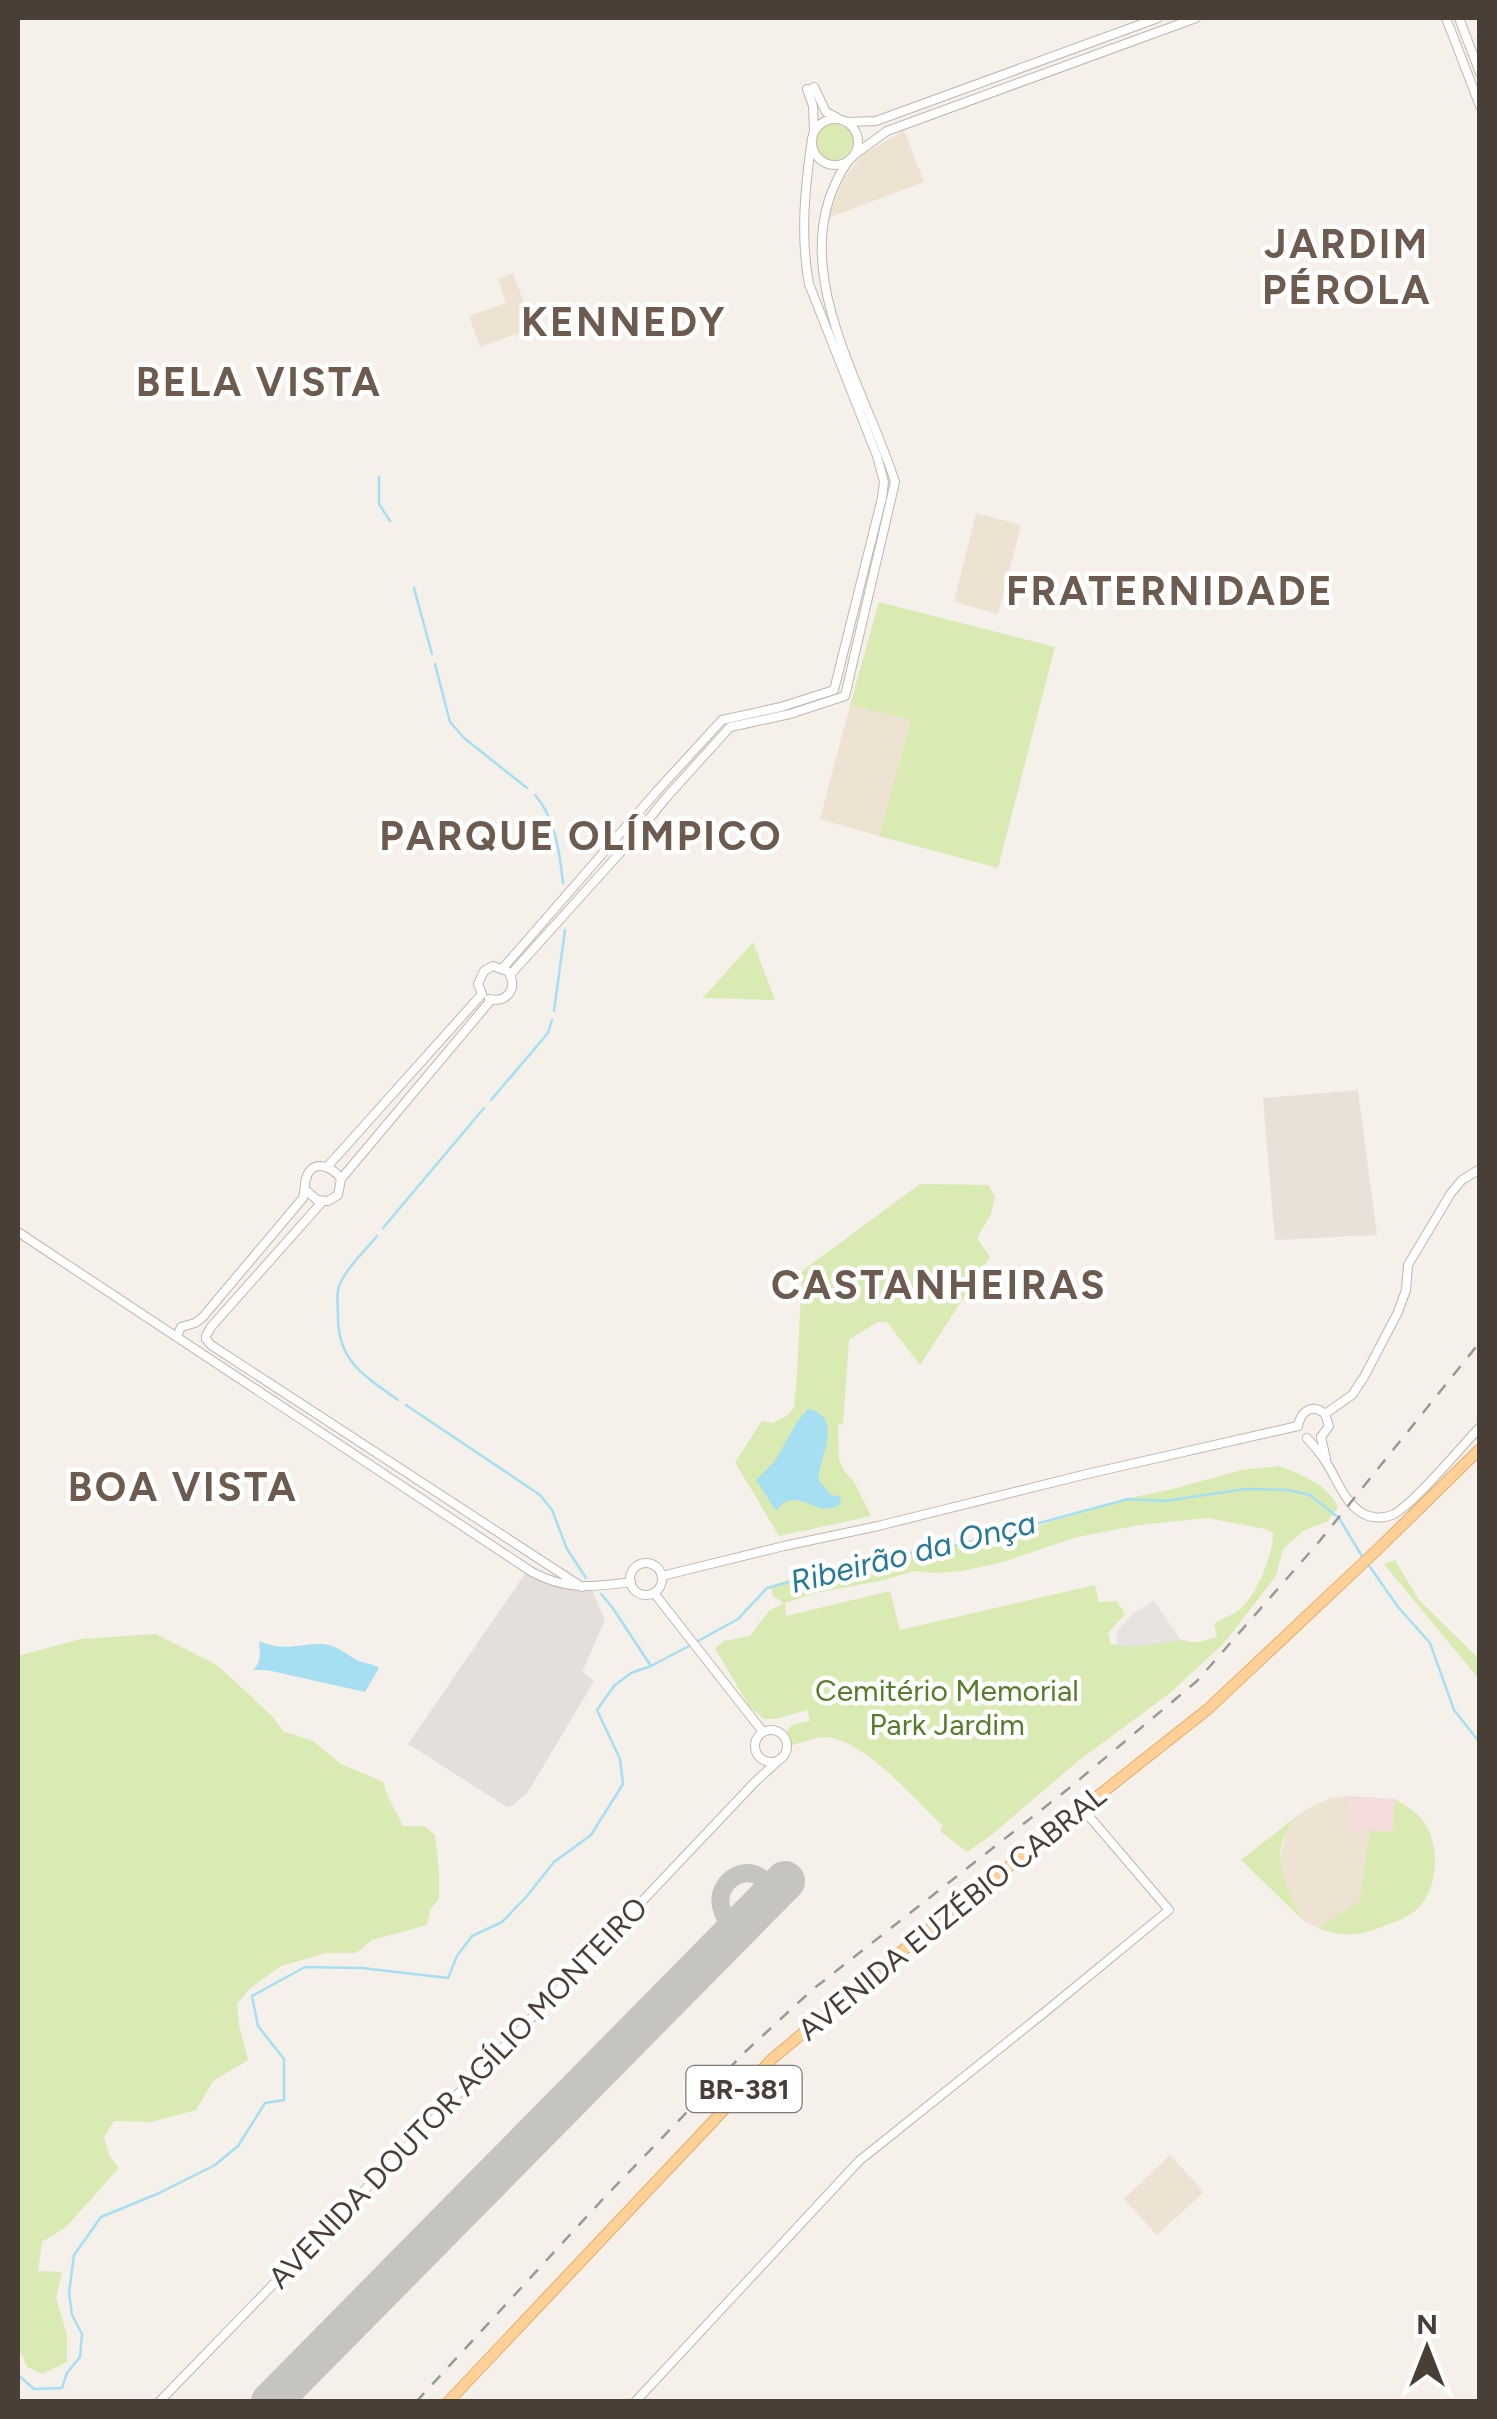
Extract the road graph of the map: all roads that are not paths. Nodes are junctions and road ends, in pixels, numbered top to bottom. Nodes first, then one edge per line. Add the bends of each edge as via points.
1 (1158, 18) edge
2 (1196, 18) edge
3 (1446, 18) edge
4 (1459, 18) edge
5 (1480, 73) edge
6 (1480, 106) edge
7 (844, 121) junction
8 (813, 135) junction
9 (851, 157) junction
10 (507, 971) junction
11 (482, 994) junction
12 (491, 1000) junction
13 (328, 1166) junction
14 (1480, 1170) edge
15 (341, 1180) junction
16 (306, 1190) junction
17 (322, 1202) junction
18 (18, 1232) edge
19 (195, 1323) junction
20 (177, 1336) junction
21 (206, 1338) junction
22 (198, 1351) junction
23 (1325, 1414) junction
24 (1298, 1426) junction
25 (1480, 1427) edge
26 (1321, 1437) junction
27 (1307, 1438) junction
28 (1480, 1449) edge
29 (1326, 1463) junction
30 (662, 1576) junction
31 (630, 1582) junction
32 (583, 1587) junction
33 (654, 1593) junction
34 (763, 1732) junction
35 (761, 1759) junction
36 (780, 1759) junction
37 (755, 1782) junction
38 (1082, 1808) junction
39 (159, 2402) edge
40 (448, 2402) edge
41 (635, 2402) edge

1 - 7 street via 876,121
2 - 9 street via 887,131
3 - 6 street
4 - 5 street
7 - 8 street via 826,121
7 - 8 street via 826,112 811,88
7 - 9 street via 856,134
8 - 9 street via 820,160 835,165
8 - 10 street via 804,257 884,482 834,690 722,720
9 - 10 street via 836,178 821,229 821,272 895,482 846,696 730,727
10 - 11 street via 493,966 481,975
10 - 12 street via 513,986 508,996
11 - 12 street
11 - 13 street
12 - 15 street
13 - 15 street
13 - 16 street via 310,1172
14 - 23 street via 1451,1192 1408,1265 1398,1312 1364,1378
15 - 17 street via 338,1195
16 - 17 street
16 - 19 street
17 - 21 street
18 - 20 street
19 - 20 street
19 - 21 street
20 - 22 street
21 - 22 street
21 - 32 street
22 - 32 street via 532,1572
23 - 24 street via 1307,1410
23 - 26 street via 1329,1426
24 - 27 street
24 - 30 street
25 - 29 street via 1414,1497 1384,1518 1361,1513
26 - 27 street
26 - 29 street
27 - 29 street
28 - 38 main road, AVENIDA EUZÉBIO CABRAL / BR-381 via 1208,1708
30 - 31 street via 642,1563
30 - 33 street
31 - 32 street
31 - 33 street via 639,1593
33 - 34 street
34 - 35 street, AVENIDA DOUTOR AGÍLIO MONTEIRO via 755,1742
34 - 36 street via 783,1736
35 - 36 street
35 - 37 street, AVENIDA DOUTOR AGÍLIO MONTEIRO
36 - 37 street, AVENIDA DOUTOR AGÍLIO MONTEIRO
37 - 39 street, AVENIDA DOUTOR AGÍLIO MONTEIRO
38 - 40 main road, AVENIDA EUZÉBIO CABRAL / BR-381 via 772,2060
38 - 41 street via 1169,1910 859,2161

